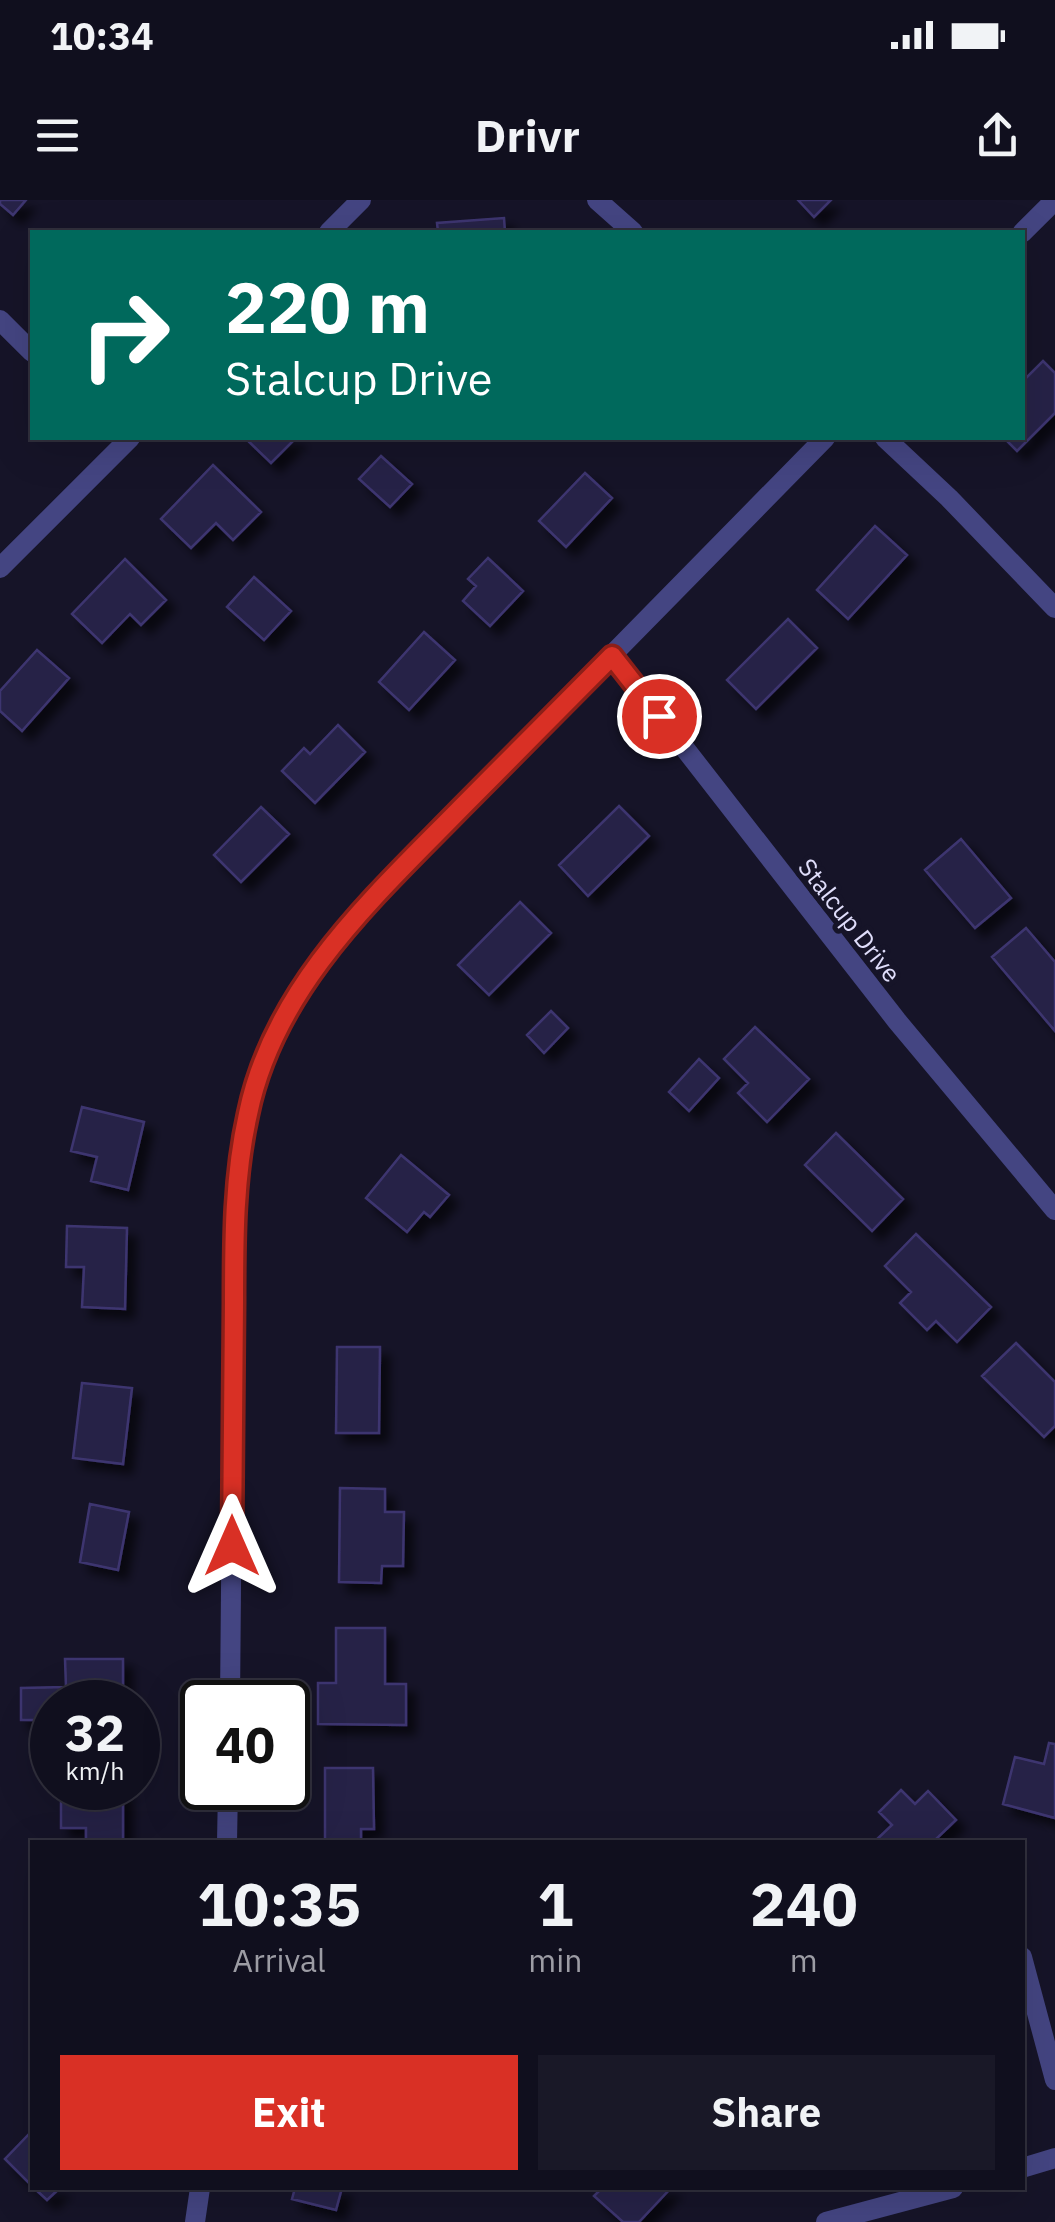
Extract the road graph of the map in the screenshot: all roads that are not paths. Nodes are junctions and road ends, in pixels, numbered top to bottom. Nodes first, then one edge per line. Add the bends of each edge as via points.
1 (361, 200) edge
2 (597, 200) edge
3 (1054, 200) edge
4 (331, 230) edge
5 (631, 230) edge
6 (1025, 230) edge
7 (0, 320) edge
8 (30, 350) edge
9 (124, 440) edge
10 (823, 440) edge
11 (886, 440) edge
12 (0, 568) edge
13 (1055, 608) edge
14 (612, 656) junction
15 (1055, 1210) edge
16 (230, 1680) edge
17 (228, 1810) edge
18 (228, 1840) edge
19 (1025, 1968) edge
20 (1055, 2080) edge
21 (1055, 2158) edge
22 (1025, 2167) edge
23 (200, 2190) edge
24 (946, 2190) edge
25 (195, 2222) edge
26 (826, 2222) edge

1 - 4 street
2 - 5 street
3 - 6 street
7 - 8 street
9 - 12 street
10 - 14 street
11 - 13 street
14 - 15 street, Stalcup Drive via 897,1022
14 - 16 street via 336,940 296,996 261,1068 248,1111 234,1224
17 - 18 street
19 - 20 street
21 - 22 street
23 - 25 street
24 - 26 street

